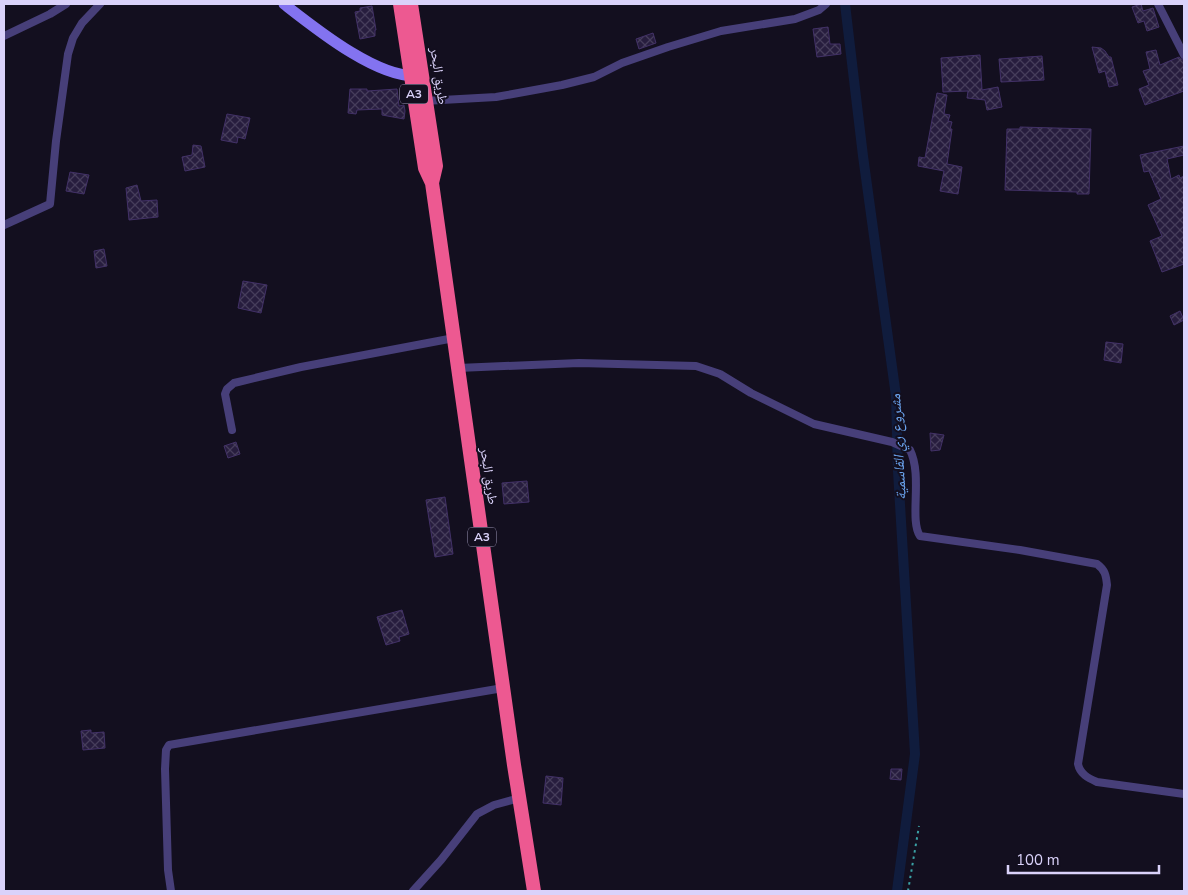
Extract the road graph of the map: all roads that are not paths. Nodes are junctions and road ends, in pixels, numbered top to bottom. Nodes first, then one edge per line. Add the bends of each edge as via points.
1 (66, 4) edge
2 (100, 4) edge
3 (284, 4) edge
4 (400, 4) edge
5 (411, 4) edge
6 (826, 4) edge
7 (1157, 5) edge
8 (4, 36) edge
9 (1184, 55) edge
10 (417, 76) junction
11 (420, 101) junction
12 (4, 226) edge
13 (454, 338) junction
14 (458, 368) junction
15 (232, 430) dead end
16 (504, 688) junction
17 (1184, 794) edge
18 (520, 798) junction
19 (171, 891) edge
20 (412, 891) edge
21 (534, 891) edge

1 - 8 street
2 - 12 street via 82,23 68,54 50,204
3 - 10 street via 375,66
4 - 10 highway, طريق البحر / A3
5 - 10 highway, طريق البحر / A3
6 - 11 street via 795,19 721,32 668,47 594,77 562,85 496,98
7 - 9 street
10 - 11 highway, طريق البحر / A3
11 - 13 highway, طريق البحر / A3 via 436,166 432,183
13 - 14 highway, طريق البحر / A3
13 - 15 street via 301,366 234,383 225,394
14 - 16 highway, طريق البحر / A3
14 - 17 street via 579,364 696,366 720,374 814,424 892,442 910,450 915,460 916,526 920,536 1020,550 1097,564 1104,569 1107,585 1079,770 1097,782
16 - 18 highway, طريق البحر / A3
16 - 19 street via 169,745 165,769
18 - 20 street via 494,805 477,814
18 - 21 highway, طريق البحر / A3

